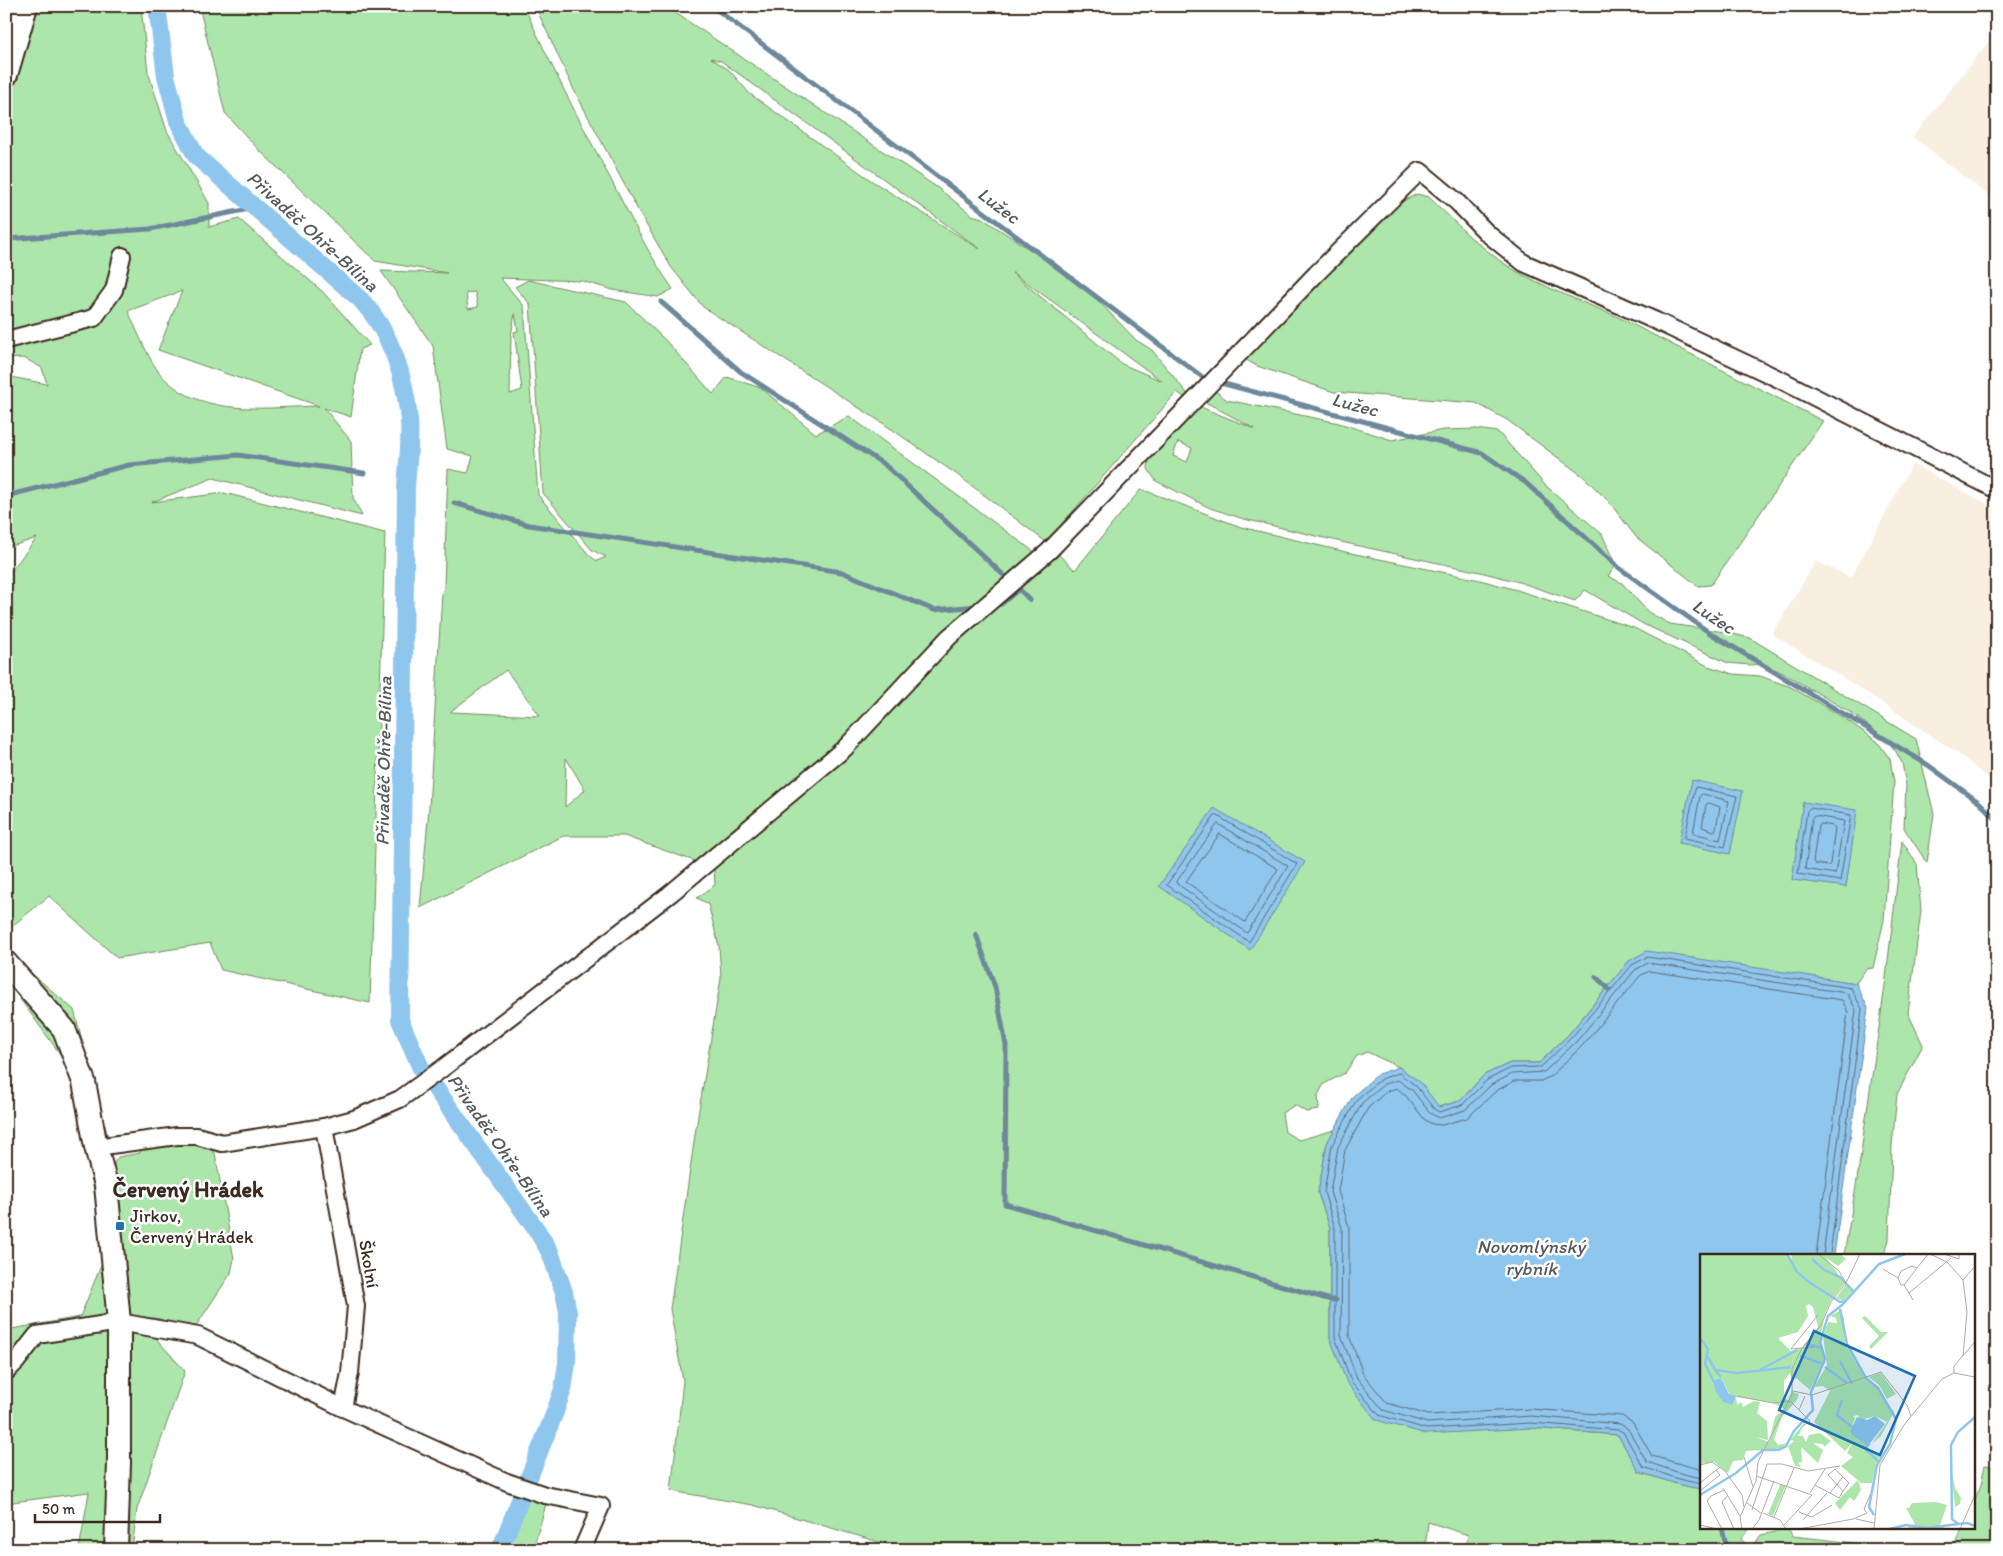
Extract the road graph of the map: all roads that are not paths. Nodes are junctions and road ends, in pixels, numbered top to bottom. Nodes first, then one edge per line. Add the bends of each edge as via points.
1 (26, 6) edge
2 (6, 75) edge
3 (122, 256) dead end
4 (6, 340) edge
5 (1997, 490) edge
6 (6, 963) edge
7 (324, 1127) junction
8 (96, 1147) junction
9 (119, 1322) junction
10 (6, 1372) edge
11 (343, 1408) junction
12 (116, 1550) edge
13 (582, 1550) edge

1 - 2 street
3 - 4 street via 114,290 94,318
5 - 7 street via 1781,380 1524,263 1420,171 1049,551 949,637 845,748 670,894 444,1068 400,1099 354,1119
6 - 8 street via 64,1029 84,1082
7 - 8 street via 222,1142 197,1136 177,1136
7 - 11 street, Školní via 356,1306 350,1373
8 - 9 street via 106,1185
9 - 10 street via 37,1335
9 - 11 street via 198,1336
9 - 12 street
11 - 13 street via 507,1482 545,1495 601,1506

